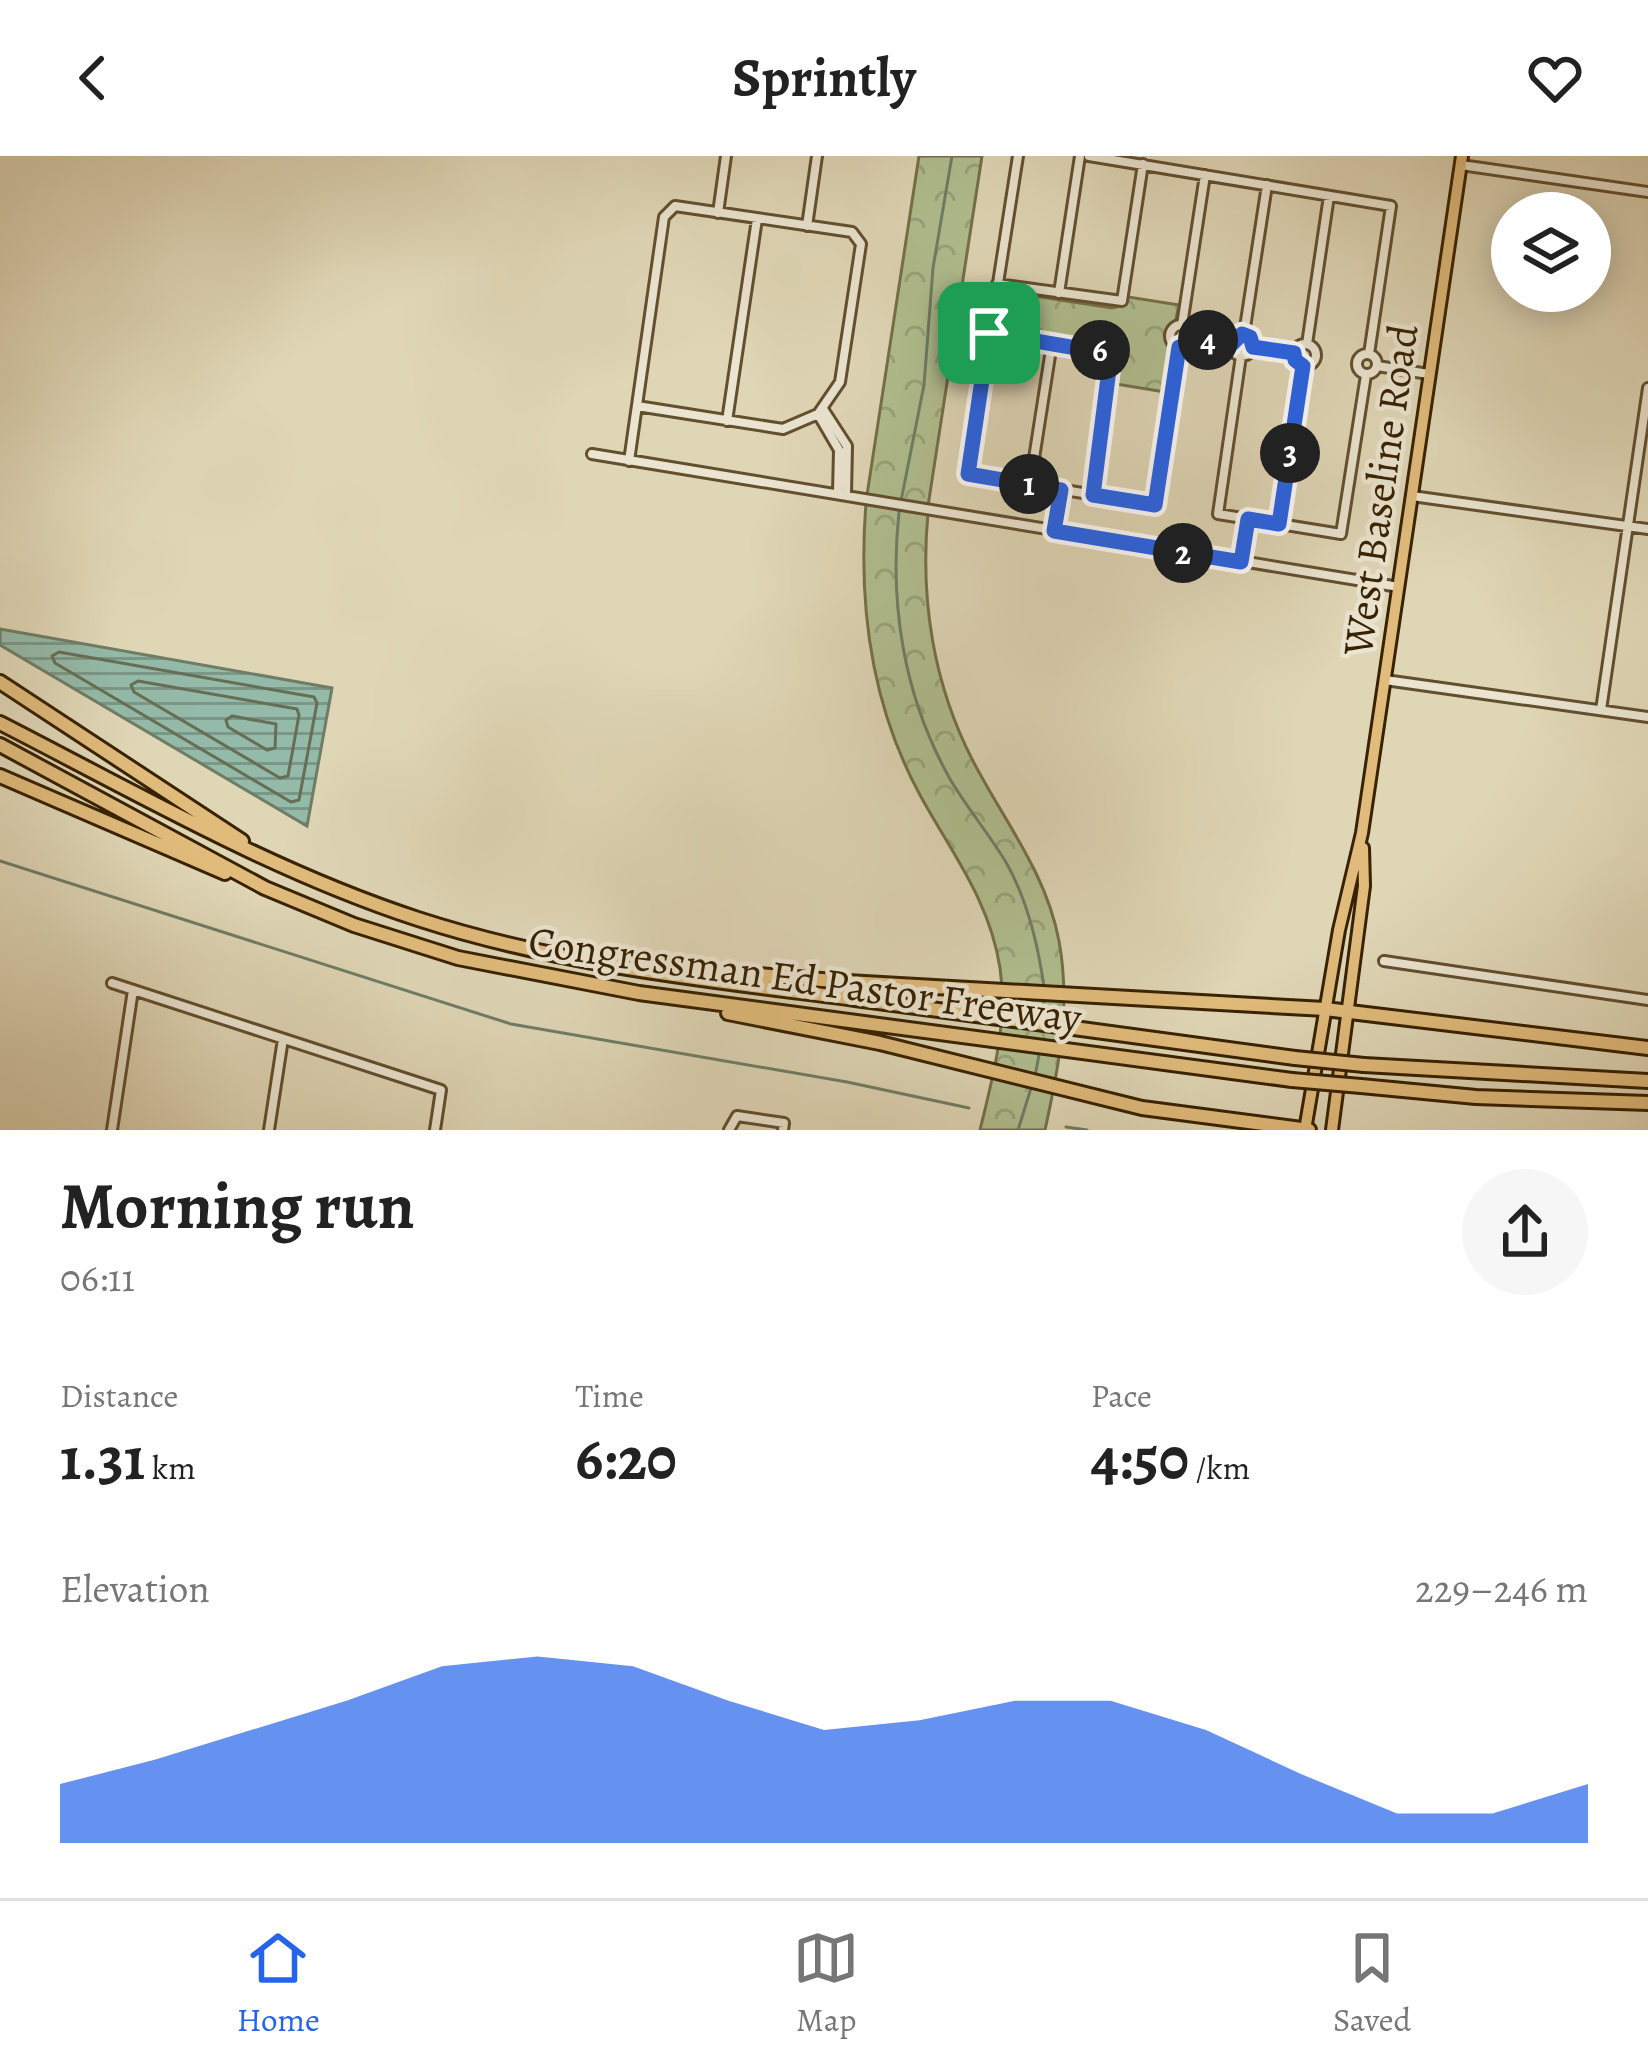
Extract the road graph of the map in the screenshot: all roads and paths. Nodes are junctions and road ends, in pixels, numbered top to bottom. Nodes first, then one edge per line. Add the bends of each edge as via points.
1 (726, 156) edge
2 (817, 156) edge
3 (1018, 156) edge
4 (1085, 156) edge
5 (1461, 161) edge
6 (1143, 164) junction
7 (1205, 175) junction
8 (1267, 185) junction
9 (1648, 192) edge
10 (1329, 196) junction
11 (718, 213) junction
12 (757, 219) junction
13 (807, 226) junction
14 (997, 284) junction
15 (1059, 293) junction
16 (1182, 325) junction
17 (989, 333) junction
18 (1244, 334) junction
19 (1191, 338) junction
20 (1052, 343) junction
21 (1232, 344) junction
22 (1306, 344) junction
23 (1179, 347) junction
24 (1253, 347) junction
25 (1294, 353) junction
26 (1369, 354) junction
27 (1241, 356) junction
28 (1303, 366) junction
29 (1378, 366) junction
30 (1430, 374) junction
31 (1366, 375) junction
32 (1648, 388) edge
33 (637, 406) junction
34 (820, 411) junction
35 (727, 421) junction
36 (592, 454) dead end
37 (629, 460) junction
38 (1030, 484) junction
39 (1061, 490) junction
40 (842, 494) junction
41 (1093, 495) junction
42 (1412, 496) junction
43 (1248, 519) junction
44 (1279, 524) junction
45 (1627, 526) junction
46 (1648, 529) edge
47 (1054, 531) junction
48 (1241, 562) junction
49 (1399, 587) junction
50 (1385, 680) junction
51 (0, 682) edge
52 (1601, 710) junction
53 (1648, 717) edge
54 (0, 722) edge
55 (0, 746) edge
56 (0, 776) edge
57 (1362, 833) junction
58 (262, 857) junction
59 (265, 888) junction
60 (1384, 961) dead end
61 (640, 969) junction
62 (112, 983) dead end
63 (134, 990) junction
64 (639, 993) junction
65 (1648, 1000) edge
66 (1325, 1009) junction
67 (1350, 1011) junction
68 (283, 1039) junction
69 (1648, 1048) edge
70 (1648, 1081) edge
71 (1648, 1102) edge
72 (112, 1130) edge
73 (269, 1130) edge
74 (435, 1130) edge
75 (729, 1130) edge
76 (783, 1130) edge
77 (1306, 1130) edge
78 (1332, 1130) edge

1 - 11 street
2 - 13 street
3 - 14 street
4 - 6 street
4 - 15 street
5 - 9 street
5 - 30 main road, West Baseline Road
6 - 7 street
6 - 15 street via 1122,302
7 - 8 street
7 - 16 street
8 - 10 street
8 - 18 street
10 - 22 street
10 - 26 street via 1391,206
11 - 12 street
11 - 33 street via 675,206 664,217
12 - 13 street
12 - 35 street
13 - 34 street via 852,232 861,244 840,382
14 - 15 street
14 - 17 street
16 - 19 street
16 - 23 street via 1169,335
17 - 20 street
17 - 38 street via 968,474
18 - 21 street
18 - 24 street
19 - 21 street
19 - 23 street
20 - 38 street
20 - 41 street via 1111,354
21 - 27 street
22 - 25 street
22 - 28 street via 1316,355
23 - 41 street via 1155,505
24 - 25 street
24 - 27 street
25 - 28 street
26 - 29 street
26 - 31 street via 1357,361
27 - 43 street via 1218,514
28 - 44 street
29 - 30 street
29 - 31 street
30 - 42 main road, West Baseline Road
31 - 44 street via 1341,534
32 - 45 street
33 - 35 street
33 - 37 street
34 - 35 street via 783,429
34 - 40 street via 847,446
36 - 37 street
37 - 40 street
38 - 39 street
39 - 41 street
39 - 47 street
40 - 47 street
42 - 45 street
42 - 49 main road, West Baseline Road
43 - 44 street
43 - 48 street
45 - 46 street
45 - 52 street
47 - 48 street
48 - 49 street
49 - 50 main road, West Baseline Road
50 - 52 street
50 - 57 main road, West Baseline Road
51 - 58 highway
52 - 53 street
54 - 58 highway, Congressman Ed Pastor Freeway
55 - 59 highway, Congressman Ed Pastor Freeway
56 - 59 highway
57 - 66 main road, West Baseline Road
57 - 67 main road, West Baseline Road
58 - 61 highway, Congressman Ed Pastor Freeway via 469,934
59 - 64 highway, Congressman Ed Pastor Freeway via 441,953
60 - 65 street
61 - 66 highway
61 - 70 highway, Congressman Ed Pastor Freeway, bridge via 1295,1058
62 - 63 street
63 - 68 street
63 - 72 street
64 - 71 highway, Congressman Ed Pastor Freeway, bridge via 1292,1080
64 - 77 highway via 1170,1113
66 - 67 highway
66 - 77 main road, West Baseline Road
67 - 69 highway
67 - 78 main road, West Baseline Road
68 - 73 street
68 - 74 street via 441,1090
75 - 76 street via 737,1116 748,1115 784,1123

